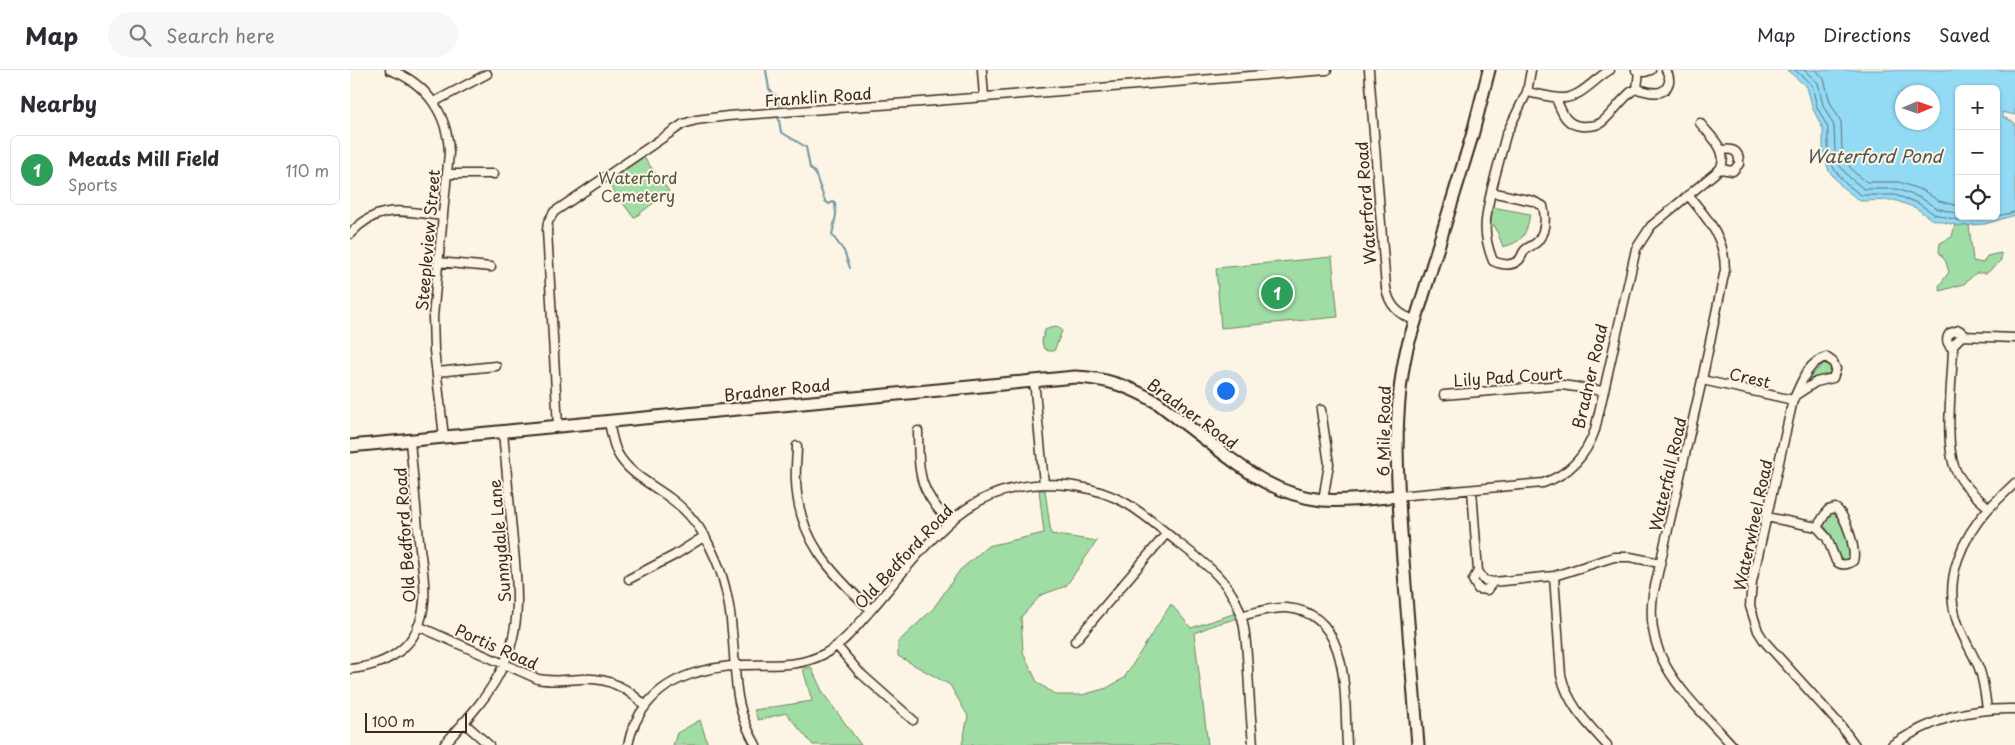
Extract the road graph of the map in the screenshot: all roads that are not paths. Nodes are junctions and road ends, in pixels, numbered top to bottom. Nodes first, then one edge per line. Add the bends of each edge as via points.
1 (390, 70) edge
2 (982, 70) edge
3 (1213, 70) edge
4 (1327, 70) edge
5 (1369, 70) edge
6 (1489, 70) edge
7 (1531, 70) edge
8 (1610, 70) edge
9 (1638, 70) edge
10 (1651, 70) edge
11 (1666, 70) edge
12 (486, 74) dead end
13 (1214, 79) junction
14 (1637, 89) junction
15 (1526, 92) junction
16 (984, 97) junction
17 (1556, 98) junction
18 (434, 102) junction
19 (1700, 123) dead end
20 (1721, 150) junction
21 (1720, 169) junction
22 (447, 174) junction
23 (494, 174) dead end
24 (1491, 192) junction
25 (1688, 195) junction
26 (443, 216) junction
27 (350, 234) edge
28 (438, 262) junction
29 (492, 268) dead end
30 (1415, 320) junction
31 (2015, 338) edge
32 (496, 366) dead end
33 (436, 372) junction
34 (1034, 380) junction
35 (1702, 380) junction
36 (1603, 391) junction
37 (1444, 395) dead end
38 (1794, 398) junction
39 (1321, 410) dead end
40 (609, 422) junction
41 (558, 427) junction
42 (503, 432) junction
43 (918, 432) dead end
44 (444, 438) junction
45 (410, 441) junction
46 (350, 446) edge
47 (797, 446) dead end
48 (2015, 483) edge
49 (1044, 484) junction
50 (1472, 490) junction
51 (1398, 496) junction
52 (1323, 500) junction
53 (1989, 508) junction
54 (1766, 517) junction
55 (950, 522) junction
56 (1817, 527) junction
57 (1167, 533) junction
58 (705, 536) junction
59 (1660, 563) junction
60 (1478, 572) junction
61 (1554, 576) junction
62 (629, 579) dead end
63 (1493, 582) junction
64 (871, 610) junction
65 (1241, 616) junction
66 (418, 626) junction
67 (1075, 641) dead end
68 (837, 646) junction
69 (503, 665) junction
70 (734, 666) junction
71 (350, 669) edge
72 (645, 706) junction
73 (1987, 709) junction
74 (2015, 709) edge
75 (913, 720) dead end
76 (463, 722) junction
77 (444, 745) edge
78 (490, 745) edge
79 (628, 745) edge
80 (756, 745) edge
81 (1253, 745) edge
82 (1347, 745) edge
83 (1418, 745) edge
84 (1607, 745) edge
85 (1732, 745) edge
86 (1855, 745) edge
87 (1892, 745) edge

1 - 18 street, Steepleview Street via 416,84
2 - 16 street
3 - 13 street
4 - 13 street, Franklin Road
5 - 30 street, Waterford Road via 1386,288 1394,308
6 - 30 street, 6 Mile Road
7 - 15 street
8 - 17 street via 1578,93
9 - 10 street
9 - 14 street
11 - 14 street via 1669,77 1664,91
12 - 18 street
13 - 16 street, Franklin Road
14 - 17 street via 1602,122 1592,126 1572,125 1564,118
15 - 17 street
15 - 24 street via 1506,135
16 - 41 street, Franklin Road via 720,117 683,124 551,216 547,230
18 - 22 street, Steepleview Street via 448,138
19 - 20 street, Bradner Road
20 - 21 street via 1723,162
20 - 21 street, Bradner Road via 1737,152 1740,157 1739,164 1732,171
21 - 25 street, Bradner Road
22 - 23 street
22 - 26 street, Steepleview Street
24 - 24 street via 1484,220 1488,250 1493,261 1509,265 1538,242 1546,218 1543,206 1533,201
25 - 35 street, Waterfall Road via 1716,232 1725,261 1724,280
25 - 36 street, Bradner Road via 1651,226 1636,249
26 - 27 street via 382,212 364,220
26 - 28 street, Steepleview Street
28 - 29 street
28 - 33 street, Steepleview Street via 433,317
30 - 51 street, 6 Mile Road via 1399,393 1396,437
31 - 53 street via 1966,336 1957,339 1953,349 1952,457 1963,482
32 - 33 street
33 - 44 street, Steepleview Street
34 - 40 street, Bradner Road
34 - 49 street
34 - 52 street, Bradner Road via 1086,377 1131,388 1158,403 1257,479 1289,493
35 - 38 street, Crest
35 - 59 street, Waterfall Road
36 - 37 street, Lily Pad Court via 1562,386
36 - 50 street, Bradner Road via 1590,441 1580,460 1568,471 1543,483
38 - 38 street, Waterwheel Road via 1816,382 1833,378 1836,369 1833,362 1826,357 1817,361 1802,380
38 - 54 street, Waterwheel Road
39 - 52 street via 1328,464
40 - 41 street, Bradner Road
40 - 58 street via 615,448 624,463 681,507
41 - 42 street, Bradner Road
42 - 44 street, Bradner Road
42 - 69 street, Sunnydale Lane via 518,599 516,623
43 - 55 street via 922,484 934,506
44 - 45 street, Bradner Road
45 - 46 street, Bradner Road
45 - 66 street, Old Bedford Road via 424,592
47 - 64 street via 797,490 808,533 832,572
48 - 53 street
49 - 55 street, Old Bedford Road via 1018,487 993,495 969,507
49 - 57 street, Old Bedford Road via 1076,486 1110,495
50 - 51 street, Bradner Road
50 - 60 street
51 - 52 street, Bradner Road
51 - 83 street, 6 Mile Road
53 - 73 street via 1964,543 1954,571 1952,590 1956,618 1980,672
54 - 56 street
54 - 86 street, Waterwheel Road via 1750,589 1754,622 1765,642
55 - 64 street, Old Bedford Road
56 - 56 street via 1827,538 1836,561 1842,564 1853,561 1854,550 1840,510 1828,510
57 - 65 street, Old Bedford Road via 1219,575
57 - 67 street
58 - 62 street
58 - 70 street via 718,564 727,600
59 - 61 street via 1614,557
59 - 85 street, Waterfall Road via 1651,615 1658,651 1669,674
60 - 63 street via 1484,580
60 - 63 street via 1473,580 1478,590 1486,590
61 - 63 street
61 - 84 street via 1564,687 1574,706
64 - 68 street, Old Bedford Road
65 - 81 street, Old Bedford Road via 1246,637
65 - 82 street via 1286,608 1307,613 1325,626 1340,655
66 - 69 street, Portis Road
66 - 71 street via 406,646 388,659 368,667
68 - 70 street, Old Bedford Road via 796,664
68 - 75 street via 859,672
69 - 72 street, Portis Road via 545,681 590,679 609,682 630,692
69 - 76 street, Sunnydale Lane via 489,690
70 - 72 street, Old Bedford Road via 680,678 660,690
70 - 80 street via 738,702
72 - 79 street, Old Bedford Road
73 - 74 street
73 - 87 street via 1950,716 1923,726
76 - 77 street, Sunnydale Lane
76 - 78 street

